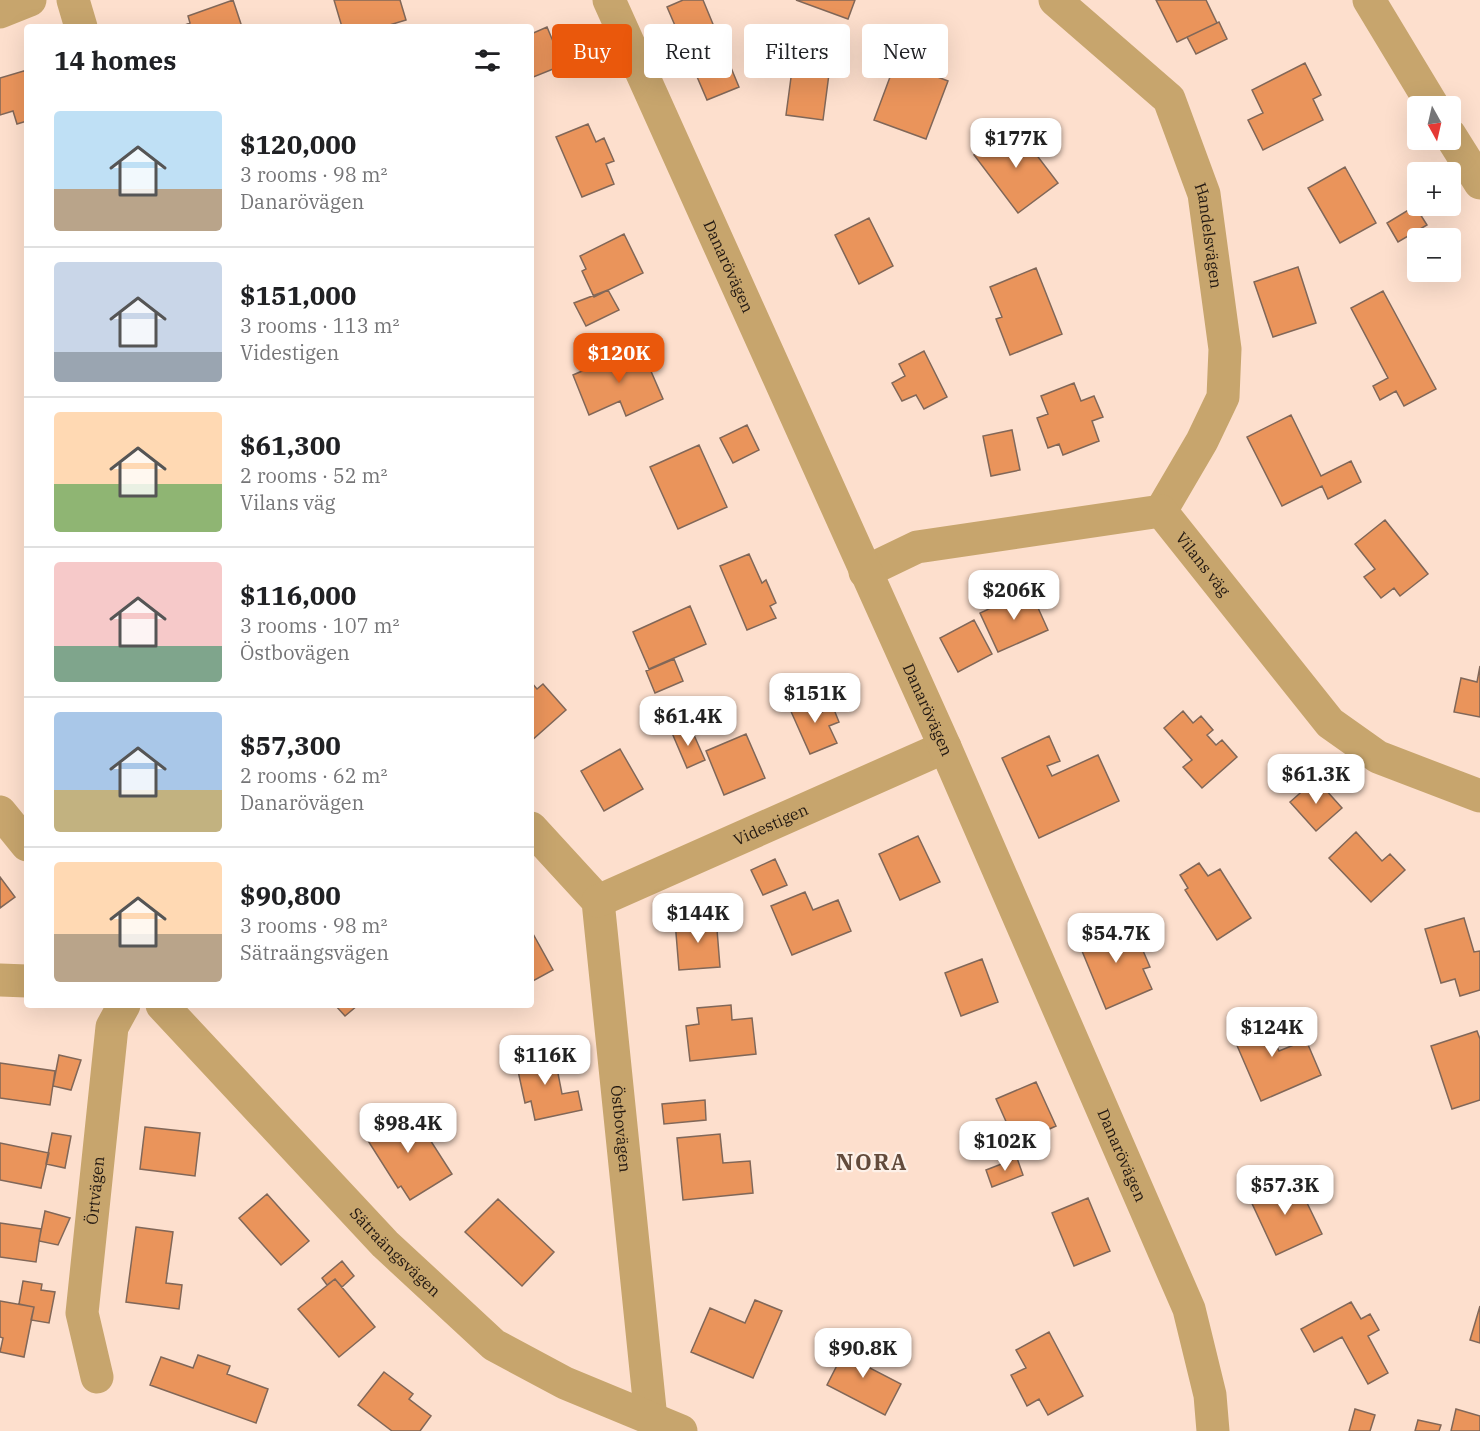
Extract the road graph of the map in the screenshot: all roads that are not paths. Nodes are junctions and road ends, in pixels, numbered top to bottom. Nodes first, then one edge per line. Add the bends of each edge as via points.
1 (30, 0) edge
2 (73, 0) edge
3 (609, 0) edge
4 (1055, 0) edge
5 (1369, 0) edge
6 (0, 12) edge
7 (80, 24) edge
8 (1426, 96) edge
9 (1459, 150) edge
10 (1480, 183) edge
11 (1161, 511) junction
12 (866, 572) junction
13 (945, 747) junction
14 (1480, 796) edge
15 (0, 812) edge
16 (534, 831) edge
17 (24, 841) edge
18 (598, 901) junction
19 (0, 980) edge
20 (24, 981) edge
21 (122, 1008) edge
22 (165, 1008) edge
23 (97, 1377) dead end
24 (666, 1425) edge
25 (1214, 1431) edge

1 - 6 street
2 - 7 street
3 - 12 street, Danarövägen
4 - 11 street, Handelsvägen via 1169,99 1204,194 1225,349 1223,397
5 - 8 street
9 - 10 street
11 - 12 street via 917,547
11 - 14 street, Vilans väg via 1330,723 1378,757
12 - 13 street, Danarövägen
13 - 18 street, Videstigen
13 - 25 street, Danarövägen via 1189,1309 1210,1395
15 - 17 street
16 - 18 street
18 - 24 street, Östbovägen
19 - 20 street
21 - 23 street, Örtvägen via 112,1027 82,1313
22 - 24 street, Sätraängsvägen via 385,1244 494,1345 565,1383

